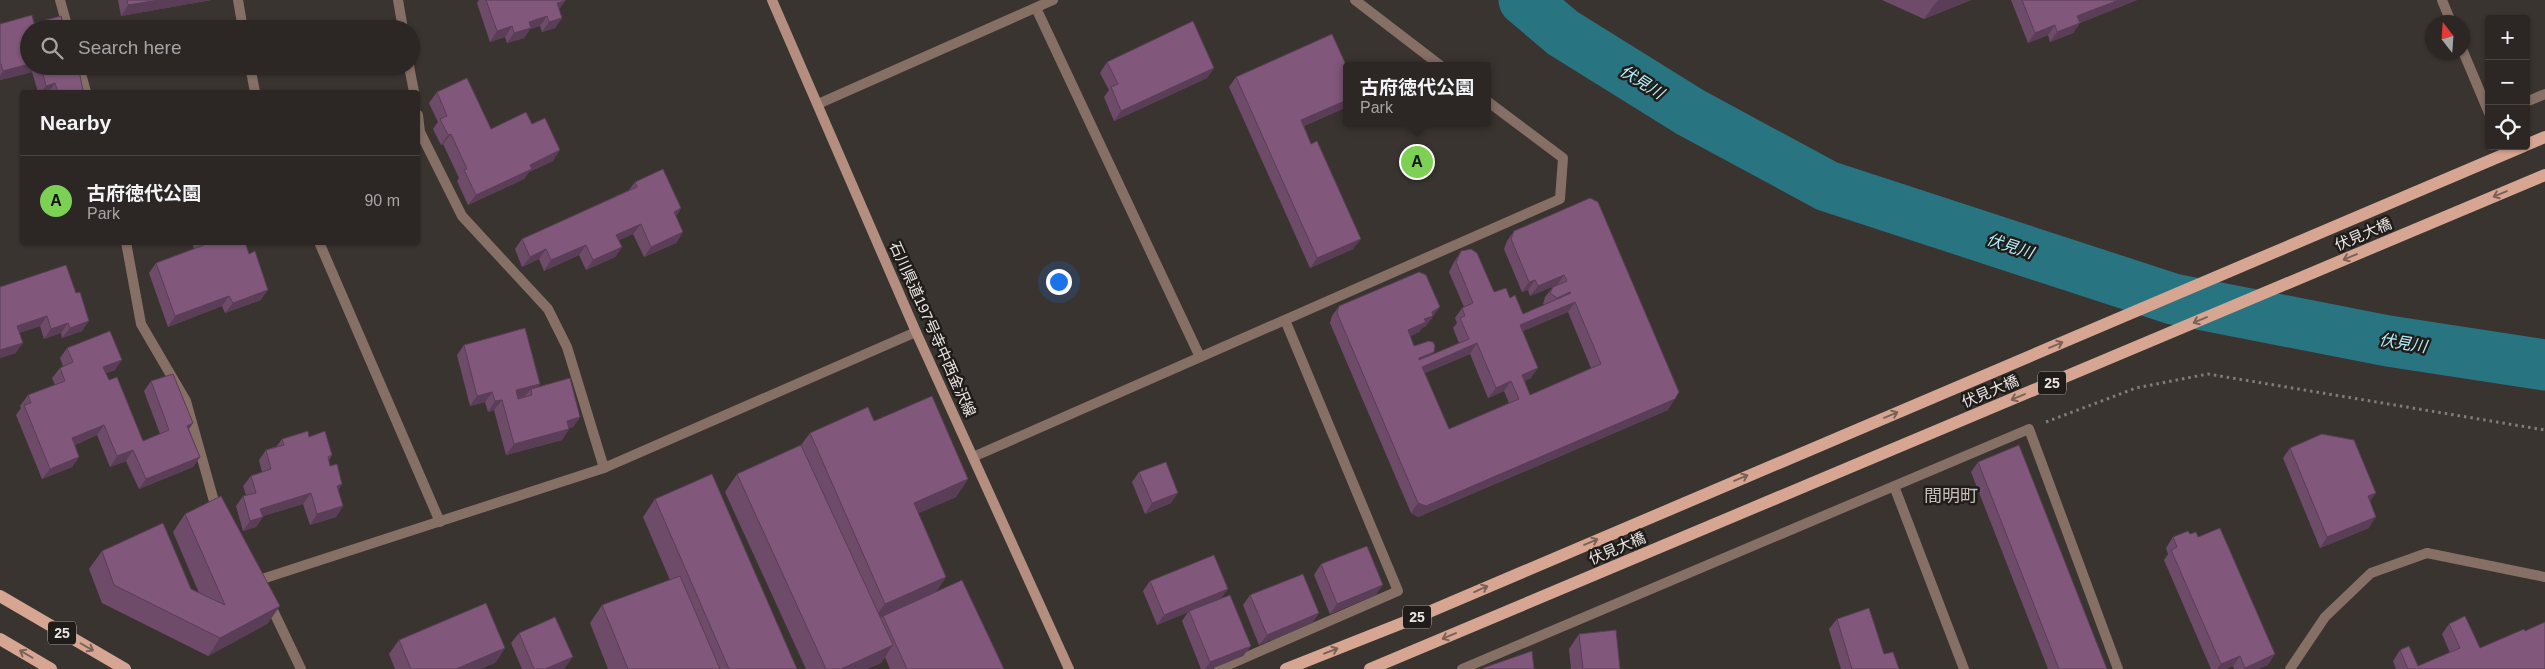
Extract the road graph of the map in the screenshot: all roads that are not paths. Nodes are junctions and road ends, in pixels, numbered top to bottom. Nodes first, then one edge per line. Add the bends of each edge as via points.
1 (60, 0) edge
2 (238, 0) edge
3 (398, 0) edge
4 (772, 0) edge
5 (1053, 0) edge
6 (1355, 0) edge
7 (2442, 0) edge
8 (1036, 8) junction
9 (2449, 15) edge
10 (66, 20) edge
11 (241, 20) edge
12 (401, 20) edge
13 (2467, 60) edge
14 (1436, 62) edge
15 (81, 75) edge
16 (252, 75) edge
17 (411, 75) edge
18 (85, 90) edge
19 (255, 90) edge
20 (414, 90) edge
21 (2545, 94) edge
22 (2530, 100) edge
23 (818, 104) junction
24 (1491, 104) edge
25 (2486, 105) edge
26 (420, 132) edge
27 (2545, 138) edge
28 (2530, 144) edge
29 (2516, 150) edge
30 (2545, 175) edge
31 (127, 245) edge
32 (320, 245) edge
33 (1285, 320) junction
34 (916, 332) junction
35 (1200, 357) junction
36 (973, 457) junction
37 (604, 468) junction
38 (1894, 486) junction
39 (440, 522) junction
40 (223, 524) edge
41 (2545, 577) edge
42 (0, 596) edge
43 (0, 639) edge
44 (52, 669) edge
45 (125, 669) edge
46 (301, 669) edge
47 (1069, 669) edge
48 (1219, 669) edge
49 (1286, 669) edge
50 (1370, 669) edge
51 (1462, 669) edge
52 (1964, 669) edge
53 (2118, 669) edge
54 (2290, 669) edge

1 - 10 street
2 - 11 street
3 - 12 street
4 - 23 main road, 石川県道197号寺中西金沢線
5 - 8 street
6 - 14 street
7 - 9 street
8 - 23 street
8 - 35 street
13 - 25 street
15 - 18 street
16 - 19 street
17 - 20 street
21 - 22 street
23 - 34 main road, 石川県道197号寺中西金沢線
24 - 33 street via 1563,158 1560,199
26 - 37 street via 462,216 548,309 567,347
27 - 28 main road, 伏見大橋 / 25
49 -> 29 main road, 伏見大橋 / 25 via 1410,620
30 -> 50 main road, 伏見大橋 / 25
31 - 40 street via 140,324 186,401
32 - 39 street
33 - 35 street
33 - 48 street via 1398,591
34 - 36 main road, 石川県道197号寺中西金沢線
34 - 37 street
35 - 36 street
36 - 47 main road, 石川県道197号寺中西金沢線
37 - 39 street
38 - 51 street
38 - 52 street
38 - 53 street via 2029,429
39 - 46 street via 256,576
41 - 54 street via 2427,552 2371,573 2325,617
42 -> 45 main road, 25
44 -> 43 main road, 25

